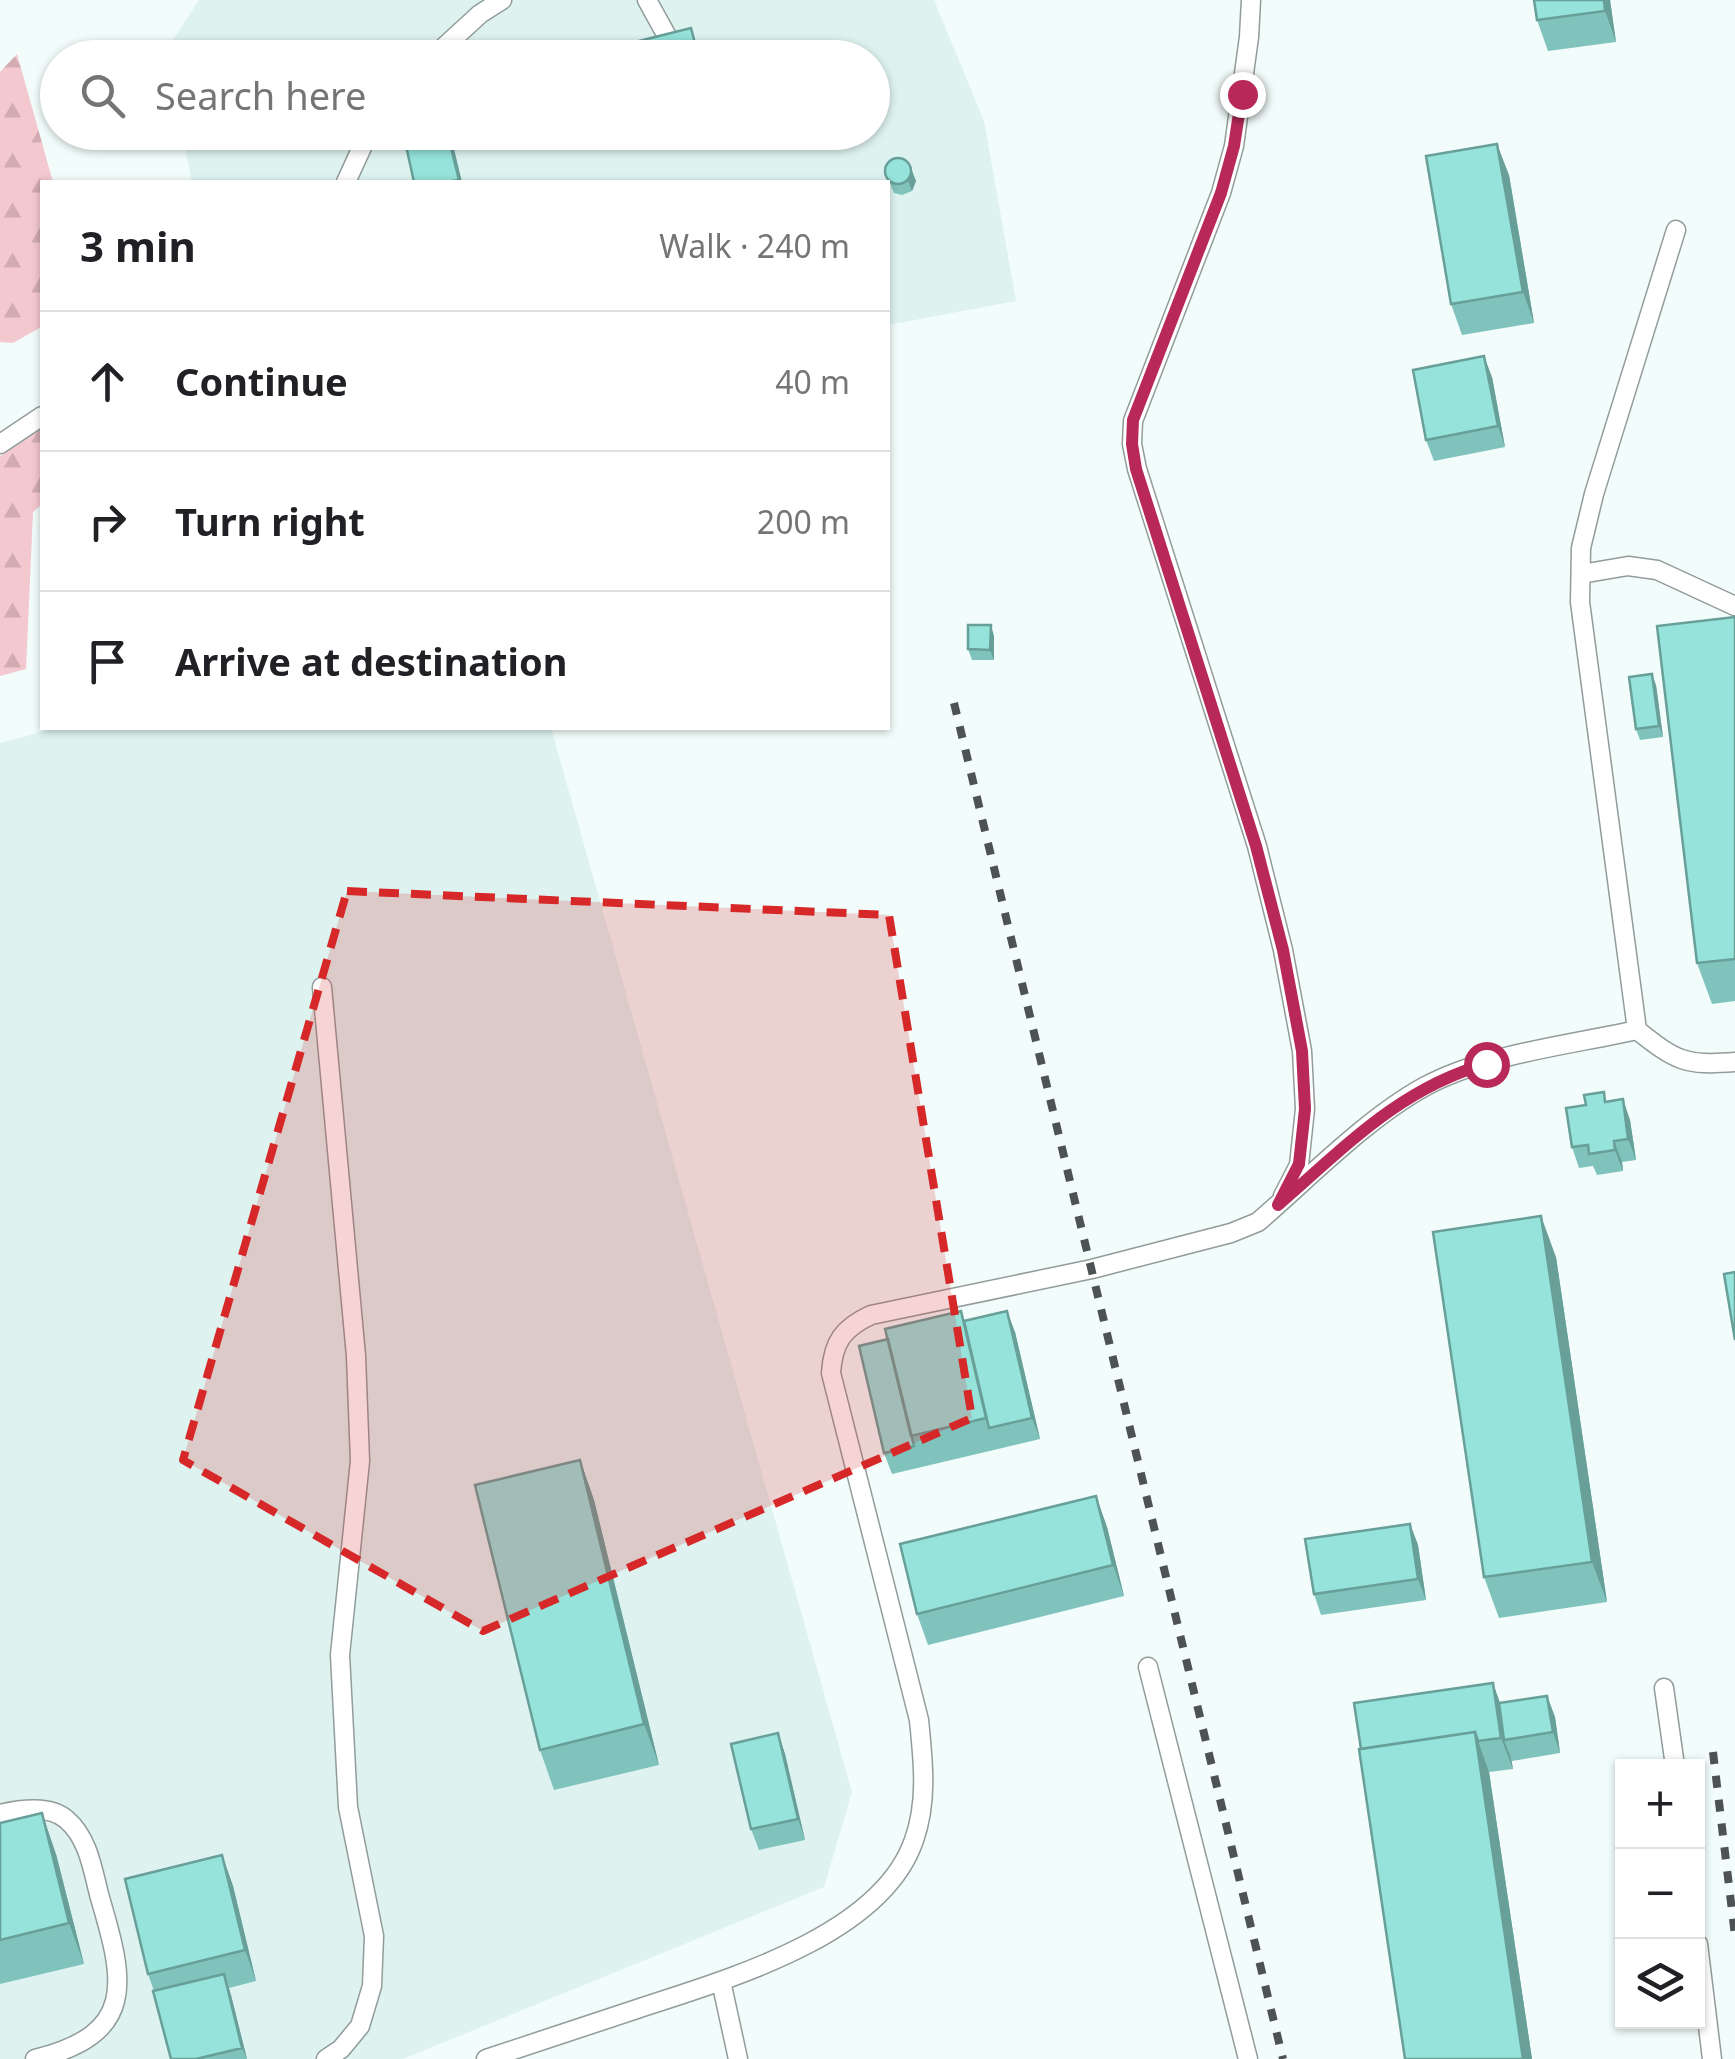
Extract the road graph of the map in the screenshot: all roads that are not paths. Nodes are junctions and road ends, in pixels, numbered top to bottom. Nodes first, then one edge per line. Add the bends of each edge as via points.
1 (502, 0) edge
2 (648, 0) edge
3 (1251, 0) edge
4 (452, 40) edge
5 (668, 40) edge
6 (361, 150) edge
7 (347, 180) edge
8 (1676, 230) dead end
9 (40, 417) edge
10 (0, 444) edge
11 (1581, 574) junction
12 (1735, 606) edge
13 (322, 987) dead end
14 (1638, 1030) junction
15 (1735, 1062) edge
16 (1278, 1205) junction
17 (1148, 1667) dead end
18 (1664, 1688) dead end
19 (1674, 1759) edge
20 (0, 1814) edge
21 (721, 1981) junction
22 (1705, 2002) edge
23 (34, 2059) edge
24 (326, 2059) edge
25 (486, 2059) edge
26 (738, 2059) edge
27 (1248, 2059) edge
28 (1712, 2059) edge

1 - 4 lane
2 - 5 lane
3 - 16 lane via 1234,146 1133,420 1132,444 1283,950 1305,1109 1299,1164
6 - 7 lane
8 - 11 lane via 1594,494
9 - 10 lane
11 - 12 lane via 1628,566 1657,570
11 - 14 lane
13 - 24 lane via 360,1461 340,1656 348,1807 374,1936 372,1986 360,2026
14 - 15 lane via 1670,1056 1701,1065
14 - 16 lane via 1486,1064 1427,1085
16 - 21 lane via 1232,1233 870,1315 839,1336 831,1373 919,1720 922,1807 914,1842 866,1906 788,1954
17 - 27 lane
18 - 19 lane
20 - 23 lane via 46,1810 66,1818 84,1841 117,1957 110,2014 92,2037
21 - 25 lane
21 - 26 lane
22 - 28 lane

